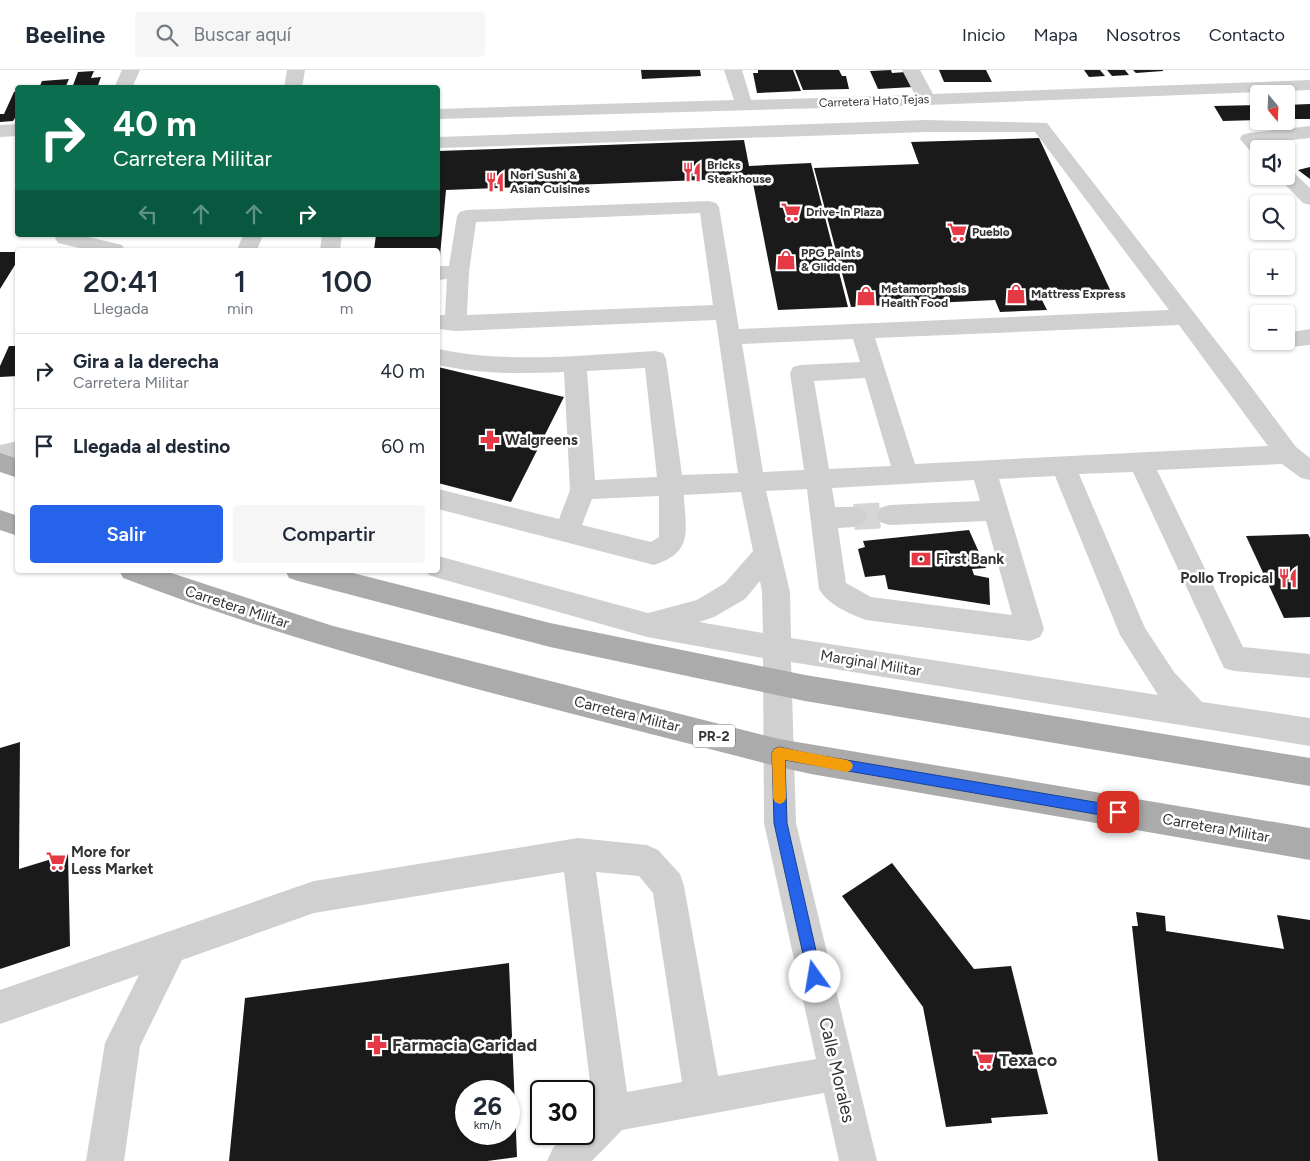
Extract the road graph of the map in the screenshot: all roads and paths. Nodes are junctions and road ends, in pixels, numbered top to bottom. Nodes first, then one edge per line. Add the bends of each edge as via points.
1 (132, 70) edge
2 (296, 70) edge
3 (733, 70) edge
4 (911, 70) edge
5 (124, 85) edge
6 (294, 85) edge
7 (1310, 85) edge
8 (927, 100) junction
9 (744, 105) junction
10 (440, 114) edge
11 (15, 130) edge
12 (0, 131) edge
13 (1310, 132) edge
14 (1250, 140) edge
15 (440, 142) edge
16 (1295, 185) edge
17 (1310, 199) edge
18 (65, 238) dead end
19 (107, 248) edge
20 (448, 272) edge
21 (726, 312) junction
22 (1184, 317) junction
23 (447, 322) edge
24 (862, 331) junction
25 (729, 337) junction
26 (440, 343) edge
27 (440, 358) edge
28 (461, 363) junction
29 (575, 364) junction
30 (874, 370) junction
31 (15, 451) edge
32 (0, 454) edge
33 (1288, 454) junction
34 (0, 462) edge
35 (1140, 462) junction
36 (1063, 466) junction
37 (15, 468) edge
38 (984, 470) junction
39 (1310, 471) edge
40 (906, 474) junction
41 (818, 479) junction
42 (752, 482) junction
43 (671, 486) junction
44 (583, 490) junction
45 (440, 499) edge
46 (996, 510) junction
47 (889, 515) tunnel mouth
48 (854, 517) tunnel mouth
49 (824, 518) junction
50 (0, 520) edge
51 (15, 525) edge
52 (567, 531) junction
53 (767, 554) junction
54 (440, 568) edge
55 (140, 573) edge
56 (310, 573) edge
57 (647, 625) junction
58 (778, 648) junction
59 (1310, 666) edge
60 (778, 682) junction
61 (1195, 715) junction
62 (1310, 732) edge
63 (779, 753) junction
64 (1310, 772) edge
65 (1310, 844) edge
66 (578, 854) junction
67 (170, 947) junction
68 (0, 1007) edge
69 (837, 1073) junction
70 (703, 1097) junction
71 (612, 1113) junction
72 (104, 1161) edge
73 (566, 1161) edge
74 (858, 1161) edge

1 - 5 street
2 - 6 street
3 - 9 street
4 - 8 street
7 - 8 street, Carretera Hato Tejas
8 - 9 street, Carretera Hato Tejas
9 - 10 street, Carretera Hato Tejas
11 - 12 street
13 - 14 street
15 - 22 street via 916,126 1040,127
16 - 17 street
18 - 19 street
20 - 21 street, Calle Morales via 467,216 709,207
20 - 23 street
21 - 23 street
21 - 25 street, Calle Morales
22 - 24 street
22 - 33 street
24 - 25 street
24 - 30 street
25 - 42 street, Calle Morales
26 - 28 street via 455,347
27 - 28 street
28 - 29 street via 512,367
29 - 43 street via 655,359
29 - 44 street
30 - 40 street
30 - 41 street via 801,373
31 - 32 street
33 - 35 street
33 - 39 street
34 - 37 main road
35 - 36 street
35 - 59 street via 1234,659
36 - 38 street
36 - 61 street via 1134,635 1164,681
38 - 40 street
38 - 46 street
40 - 41 street
41 - 42 street
41 - 49 street
42 - 43 street
42 - 53 street, Calle Morales
43 - 44 street
43 - 52 street via 672,542 654,554
44 - 52 street
45 - 52 street
46 - 47 street
46 - 49 street via 1030,629 866,608 833,589
48 - 49 street
50 - 51 main road
53 - 57 street via 735,591 704,609
53 - 58 street, Calle Morales via 776,592
54 - 57 street, Marginal Militar
55 - 63 main road, Carretera Militar / PR-2 via 333,638
56 - 60 main road via 550,635
57 - 58 street, Marginal Militar
58 - 60 street, Calle Morales
58 - 61 street, Marginal Militar
60 - 63 street, Calle Morales
60 - 64 main road
61 - 62 street, Marginal Militar
63 - 65 main road, Carretera Militar / PR-2
63 - 69 street, Calle Morales via 780,823
66 - 67 street via 314,897
66 - 70 street via 647,861 668,886
66 - 71 street
67 - 68 street
67 - 72 street via 123,1043
69 - 70 street
69 - 74 street, Calle Morales
70 - 71 street
71 - 73 street

